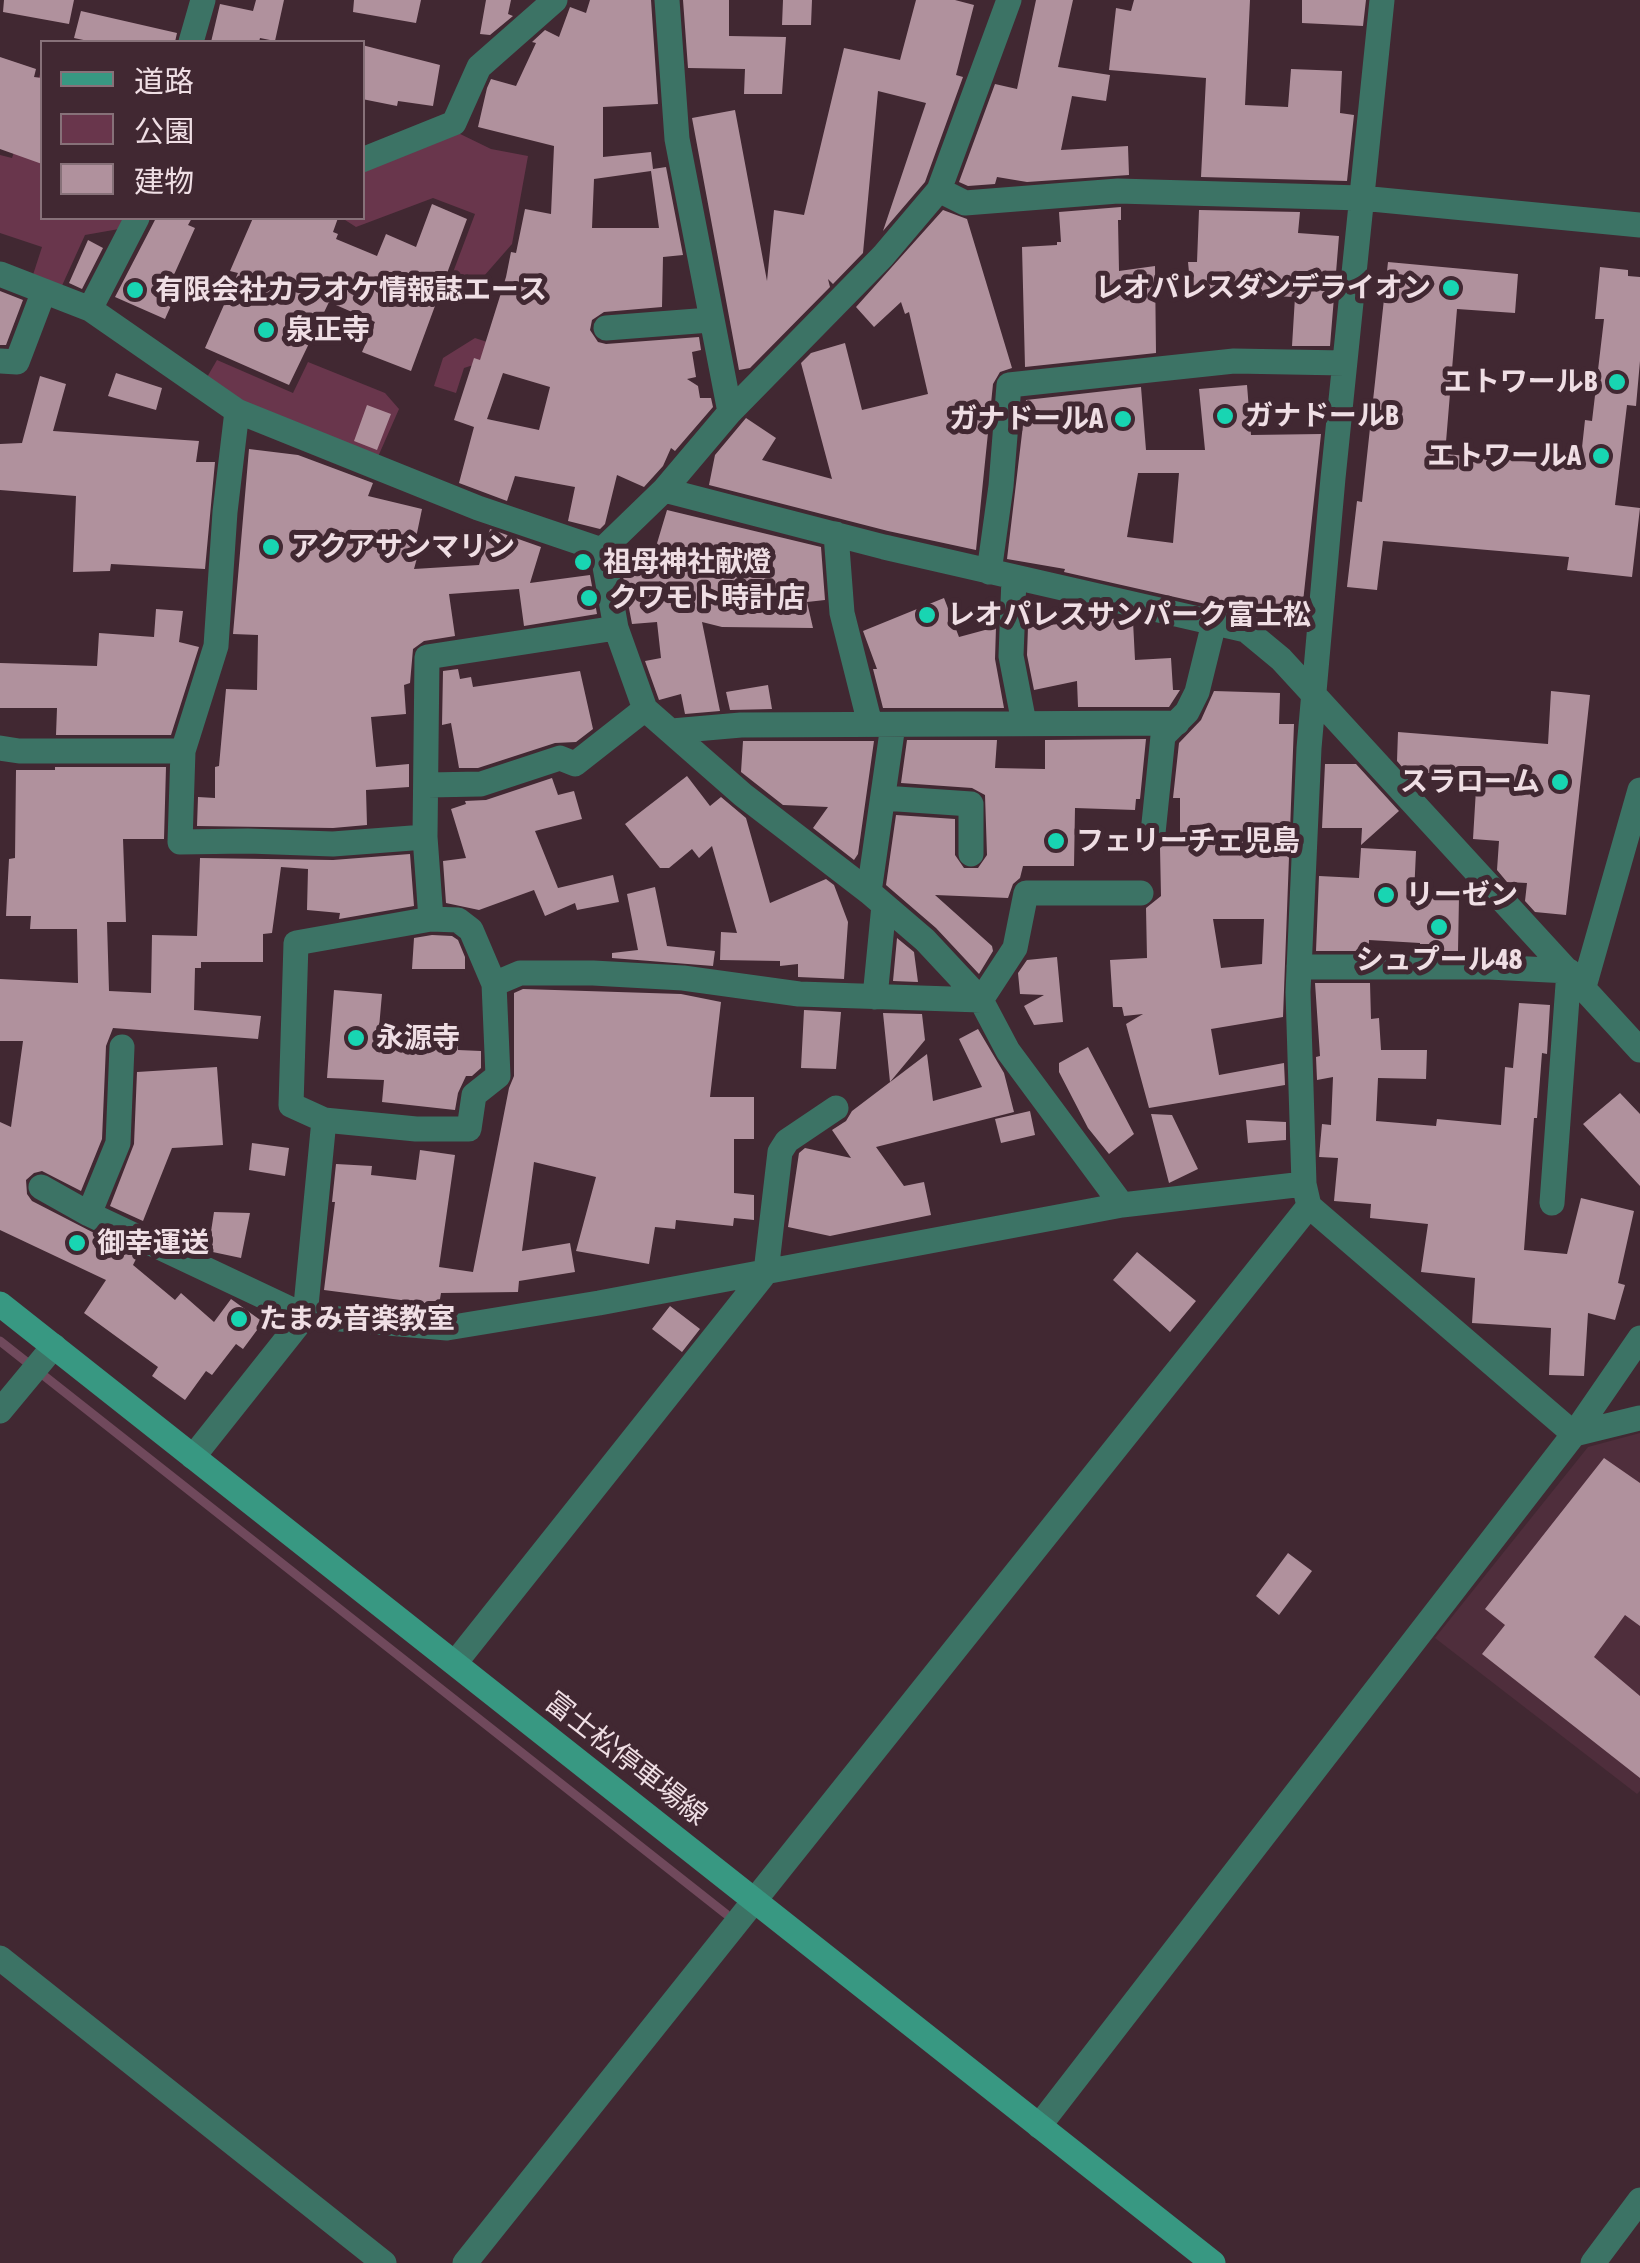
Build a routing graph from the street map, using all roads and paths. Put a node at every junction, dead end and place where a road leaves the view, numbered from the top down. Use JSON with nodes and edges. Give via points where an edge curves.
{"nodes":[{"id":1,"x":203,"y":0,"type":"edge"},
{"id":2,"x":555,"y":0,"type":"edge"},
{"id":3,"x":666,"y":0,"type":"edge"},
{"id":4,"x":1008,"y":0,"type":"edge"},
{"id":5,"x":1382,"y":0,"type":"edge"},
{"id":6,"x":191,"y":40,"type":"edge"},
{"id":7,"x":365,"y":159,"type":"edge"},
{"id":8,"x":939,"y":190,"type":"junction"},
{"id":9,"x":1361,"y":198,"type":"junction"},
{"id":10,"x":135,"y":220,"type":"edge"},
{"id":11,"x":1640,"y":225,"type":"edge"},
{"id":12,"x":0,"y":274,"type":"edge"},
{"id":13,"x":44,"y":291,"type":"junction"},
{"id":14,"x":90,"y":309,"type":"junction"},
{"id":15,"x":710,"y":320,"type":"junction"},
{"id":16,"x":606,"y":328,"type":"dead end"},
{"id":17,"x":0,"y":361,"type":"edge"},
{"id":18,"x":1344,"y":363,"type":"junction"},
{"id":19,"x":237,"y":411,"type":"junction"},
{"id":20,"x":730,"y":412,"type":"junction"},
{"id":21,"x":664,"y":490,"type":"junction"},
{"id":22,"x":836,"y":534,"type":"junction"},
{"id":23,"x":602,"y":550,"type":"junction"},
{"id":24,"x":1001,"y":575,"type":"junction"},
{"id":25,"x":1214,"y":623,"type":"junction"},
{"id":26,"x":616,"y":628,"type":"junction"},
{"id":27,"x":1314,"y":695,"type":"junction"},
{"id":28,"x":645,"y":709,"type":"junction"},
{"id":29,"x":1024,"y":723,"type":"junction"},
{"id":30,"x":1177,"y":723,"type":"junction"},
{"id":31,"x":881,"y":724,"type":"junction"},
{"id":32,"x":672,"y":732,"type":"junction"},
{"id":33,"x":0,"y":748,"type":"edge"},
{"id":34,"x":184,"y":750,"type":"junction"},
{"id":35,"x":428,"y":785,"type":"junction"},
{"id":36,"x":1640,"y":790,"type":"edge"},
{"id":37,"x":883,"y":798,"type":"junction"},
{"id":38,"x":1153,"y":832,"type":"dead end"},
{"id":39,"x":425,"y":837,"type":"junction"},
{"id":40,"x":971,"y":854,"type":"dead end"},
{"id":41,"x":1141,"y":893,"type":"dead end"},
{"id":42,"x":876,"y":898,"type":"junction"},
{"id":43,"x":431,"y":920,"type":"junction"},
{"id":44,"x":1299,"y":967,"type":"junction"},
{"id":45,"x":1576,"y":981,"type":"junction"},
{"id":46,"x":494,"y":984,"type":"junction"},
{"id":47,"x":875,"y":997,"type":"junction"},
{"id":48,"x":981,"y":1000,"type":"junction"},
{"id":49,"x":122,"y":1047,"type":"dead end"},
{"id":50,"x":1640,"y":1050,"type":"edge"},
{"id":51,"x":836,"y":1108,"type":"dead end"},
{"id":52,"x":324,"y":1120,"type":"junction"},
{"id":53,"x":41,"y":1187,"type":"dead end"},
{"id":54,"x":1306,"y":1195,"type":"junction"},
{"id":55,"x":1552,"y":1203,"type":"dead end"},
{"id":56,"x":1122,"y":1206,"type":"junction"},
{"id":57,"x":89,"y":1214,"type":"junction"},
{"id":58,"x":766,"y":1272,"type":"junction"},
{"id":59,"x":0,"y":1304,"type":"edge"},
{"id":60,"x":305,"y":1316,"type":"junction"},
{"id":61,"x":1640,"y":1338,"type":"edge"},
{"id":62,"x":51,"y":1351,"type":"junction"},
{"id":63,"x":0,"y":1411,"type":"edge"},
{"id":64,"x":1640,"y":1418,"type":"edge"},
{"id":65,"x":1574,"y":1434,"type":"junction"},
{"id":66,"x":193,"y":1457,"type":"junction"},
{"id":67,"x":455,"y":1663,"type":"junction"},
{"id":68,"x":756,"y":1900,"type":"junction"},
{"id":69,"x":0,"y":1958,"type":"edge"},
{"id":70,"x":1039,"y":2126,"type":"junction"},
{"id":71,"x":1640,"y":2200,"type":"edge"},
{"id":72,"x":384,"y":2263,"type":"edge"},
{"id":73,"x":465,"y":2263,"type":"edge"},
{"id":74,"x":1213,"y":2263,"type":"edge"},
{"id":75,"x":1594,"y":2263,"type":"edge"}],
"edges":[{"from":1,"to":6,"type":"street"},
{"from":2,"to":7,"type":"street","via":[[479,67],[454,123]]},
{"from":3,"to":15,"type":"street","via":[[677,138]]},
{"from":4,"to":8,"type":"street"},
{"from":5,"to":9,"type":"street"},
{"from":8,"to":9,"type":"street","via":[[964,203],[1118,191]]},
{"from":8,"to":20,"type":"street"},
{"from":9,"to":11,"type":"street"},
{"from":9,"to":18,"type":"street"},
{"from":10,"to":14,"type":"street"},
{"from":12,"to":13,"type":"street"},
{"from":13,"to":14,"type":"street"},
{"from":13,"to":17,"type":"street","via":[[17,362]]},
{"from":14,"to":19,"type":"street"},
{"from":15,"to":16,"type":"street"},
{"from":15,"to":20,"type":"street"},
{"from":18,"to":24,"type":"street","via":[[1234,361],[1010,385]]},
{"from":18,"to":27,"type":"street"},
{"from":19,"to":23,"type":"street"},
{"from":19,"to":34,"type":"street","via":[[216,646]]},
{"from":20,"to":21,"type":"street"},
{"from":21,"to":22,"type":"street"},
{"from":21,"to":23,"type":"street"},
{"from":22,"to":24,"type":"street"},
{"from":22,"to":31,"type":"street","via":[[842,613]]},
{"from":23,"to":26,"type":"street"},
{"from":24,"to":25,"type":"street"},
{"from":24,"to":29,"type":"street"},
{"from":25,"to":27,"type":"street","via":[[1246,630]]},
{"from":25,"to":30,"type":"street","via":[[1197,692]]},
{"from":26,"to":28,"type":"street"},
{"from":26,"to":35,"type":"street","via":[[428,658]]},
{"from":27,"to":44,"type":"street"},
{"from":27,"to":45,"type":"street"},
{"from":28,"to":32,"type":"street"},
{"from":28,"to":35,"type":"street","via":[[575,764],[560,758],[482,784]]},
{"from":29,"to":30,"type":"street"},
{"from":29,"to":31,"type":"street"},
{"from":30,"to":38,"type":"street","via":[[1163,736]]},
{"from":31,"to":32,"type":"street"},
{"from":31,"to":37,"type":"street"},
{"from":32,"to":42,"type":"street"},
{"from":33,"to":34,"type":"street"},
{"from":34,"to":39,"type":"street","via":[[180,842],[333,844]]},
{"from":35,"to":39,"type":"street"},
{"from":36,"to":45,"type":"street"},
{"from":37,"to":40,"type":"street","via":[[971,804]]},
{"from":37,"to":42,"type":"street"},
{"from":39,"to":43,"type":"street"},
{"from":41,"to":48,"type":"street","via":[[1026,893],[1015,948]]},
{"from":42,"to":47,"type":"street"},
{"from":42,"to":48,"type":"street"},
{"from":43,"to":46,"type":"street","via":[[458,920],[471,930]]},
{"from":43,"to":52,"type":"street","via":[[296,943],[290,1104]]},
{"from":44,"to":45,"type":"street","via":[[1489,967]]},
{"from":44,"to":54,"type":"street"},
{"from":45,"to":50,"type":"street"},
{"from":45,"to":55,"type":"street"},
{"from":46,"to":47,"type":"street","via":[[520,973],[592,973]]},
{"from":46,"to":52,"type":"street","via":[[498,1076],[474,1095],[469,1129]]},
{"from":47,"to":48,"type":"street"},
{"from":48,"to":56,"type":"street","via":[[1008,1051]]},
{"from":49,"to":57,"type":"street","via":[[118,1143]]},
{"from":51,"to":58,"type":"street","via":[[780,1152]]},
{"from":52,"to":60,"type":"street"},
{"from":53,"to":57,"type":"street"},
{"from":54,"to":56,"type":"street"},
{"from":54,"to":65,"type":"street"},
{"from":54,"to":68,"type":"street"},
{"from":56,"to":58,"type":"street"},
{"from":57,"to":60,"type":"street"},
{"from":58,"to":60,"type":"street","via":[[447,1328]]},
{"from":58,"to":67,"type":"street"},
{"from":59,"to":62,"type":"main road","name":"富士松停車場線"},
{"from":60,"to":66,"type":"street"},
{"from":61,"to":65,"type":"street"},
{"from":62,"to":63,"type":"street"},
{"from":62,"to":66,"type":"main road","name":"富士松停車場線"},
{"from":64,"to":65,"type":"street"},
{"from":65,"to":70,"type":"street"},
{"from":66,"to":67,"type":"main road","name":"富士松停車場線"},
{"from":67,"to":68,"type":"main road","name":"富士松停車場線"},
{"from":68,"to":70,"type":"main road","name":"富士松停車場線"},
{"from":68,"to":73,"type":"street"},
{"from":69,"to":72,"type":"street"},
{"from":70,"to":74,"type":"main road","name":"富士松停車場線"},
{"from":71,"to":75,"type":"street"}]}
